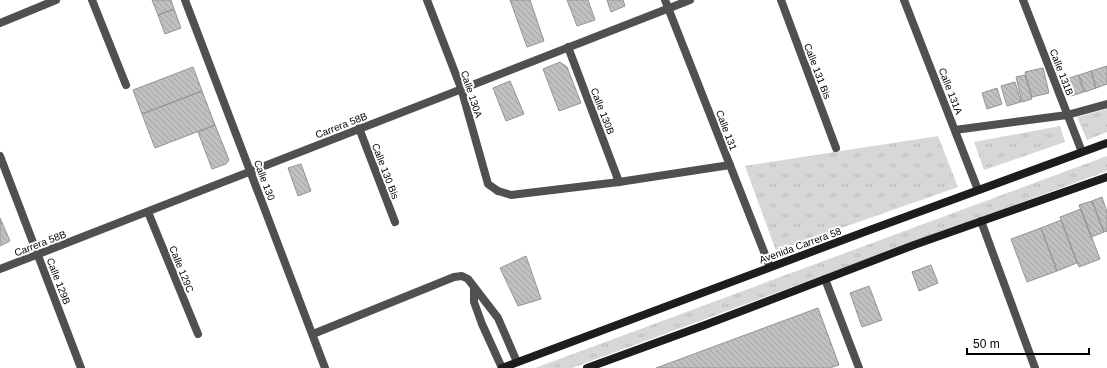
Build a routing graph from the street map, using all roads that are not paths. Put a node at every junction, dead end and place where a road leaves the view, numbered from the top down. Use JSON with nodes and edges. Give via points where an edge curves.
{"nodes":[{"id":1,"x":56,"y":0,"type":"edge"},
{"id":2,"x":92,"y":0,"type":"edge"},
{"id":3,"x":185,"y":0,"type":"edge"},
{"id":4,"x":427,"y":0,"type":"edge"},
{"id":5,"x":690,"y":0,"type":"edge"},
{"id":6,"x":781,"y":0,"type":"edge"},
{"id":7,"x":904,"y":0,"type":"edge"},
{"id":8,"x":1023,"y":0,"type":"edge"},
{"id":9,"x":667,"y":4,"type":"edge"},
{"id":10,"x":0,"y":23,"type":"edge"},
{"id":11,"x":568,"y":47,"type":"junction"},
{"id":12,"x":126,"y":85,"type":"dead end"},
{"id":13,"x":461,"y":88,"type":"junction"},
{"id":14,"x":1107,"y":104,"type":"edge"},
{"id":15,"x":1067,"y":115,"type":"junction"},
{"id":16,"x":359,"y":128,"type":"junction"},
{"id":17,"x":955,"y":130,"type":"junction"},
{"id":18,"x":1107,"y":143,"type":"edge"},
{"id":19,"x":836,"y":148,"type":"dead end"},
{"id":20,"x":1082,"y":152,"type":"junction"},
{"id":21,"x":0,"y":156,"type":"edge"},
{"id":22,"x":730,"y":165,"type":"junction"},
{"id":23,"x":250,"y":171,"type":"junction"},
{"id":24,"x":1107,"y":177,"type":"edge"},
{"id":25,"x":619,"y":182,"type":"junction"},
{"id":26,"x":978,"y":190,"type":"junction"},
{"id":27,"x":148,"y":212,"type":"junction"},
{"id":28,"x":981,"y":221,"type":"junction"},
{"id":29,"x":395,"y":222,"type":"dead end"},
{"id":30,"x":38,"y":255,"type":"junction"},
{"id":31,"x":770,"y":267,"type":"junction"},
{"id":32,"x":0,"y":269,"type":"edge"},
{"id":33,"x":825,"y":279,"type":"junction"},
{"id":34,"x":474,"y":287,"type":"junction"},
{"id":35,"x":198,"y":334,"type":"dead end"},
{"id":36,"x":313,"y":334,"type":"junction"},
{"id":37,"x":517,"y":362,"type":"junction"},
{"id":38,"x":80,"y":368,"type":"edge"},
{"id":39,"x":325,"y":368,"type":"edge"},
{"id":40,"x":502,"y":368,"type":"edge"},
{"id":41,"x":588,"y":368,"type":"edge"},
{"id":42,"x":859,"y":368,"type":"edge"},
{"id":43,"x":1035,"y":368,"type":"edge"}],
"edges":[{"from":1,"to":10,"type":"street"},
{"from":2,"to":12,"type":"street"},
{"from":3,"to":23,"type":"street","name":"Calle 130"},
{"from":4,"to":13,"type":"street","name":"Calle 130A"},
{"from":5,"to":9,"type":"street","name":"Carrera 58B"},
{"from":6,"to":19,"type":"street","name":"Calle 131 Bis"},
{"from":7,"to":17,"type":"street","name":"Calle 131A"},
{"from":8,"to":15,"type":"street","name":"Calle 131B"},
{"from":9,"to":11,"type":"street","name":"Carrera 58B"},
{"from":9,"to":22,"type":"street","name":"Calle 131"},
{"from":11,"to":13,"type":"street","name":"Carrera 58B"},
{"from":11,"to":25,"type":"street","name":"Calle 130B"},
{"from":13,"to":16,"type":"street","name":"Carrera 58B"},
{"from":13,"to":25,"type":"street","name":"Calle 130A","via":[[488,184],[498,191],[511,195]]},
{"from":14,"to":15,"type":"street"},
{"from":15,"to":17,"type":"street"},
{"from":15,"to":20,"type":"street","name":"Calle 131B"},
{"from":16,"to":23,"type":"street","name":"Carrera 58B"},
{"from":16,"to":29,"type":"street","name":"Calle 130 Bis"},
{"from":17,"to":26,"type":"street","name":"Calle 131A"},
{"from":18,"to":20,"type":"main road","name":"Avenida Carrera 58"},
{"from":20,"to":26,"type":"main road","name":"Avenida Carrera 58"},
{"from":21,"to":30,"type":"street","name":"Calle 129B"},
{"from":22,"to":25,"type":"street"},
{"from":22,"to":31,"type":"street","name":"Calle 131"},
{"from":23,"to":27,"type":"street","name":"Carrera 58B"},
{"from":23,"to":36,"type":"street","name":"Calle 130"},
{"from":24,"to":28,"type":"main road"},
{"from":26,"to":31,"type":"main road","name":"Avenida Carrera 58"},
{"from":27,"to":30,"type":"street","name":"Carrera 58B"},
{"from":27,"to":35,"type":"street","name":"Calle 129C"},
{"from":28,"to":33,"type":"main road"},
{"from":28,"to":43,"type":"street"},
{"from":30,"to":32,"type":"street","name":"Carrera 58B"},
{"from":30,"to":38,"type":"street","name":"Calle 129B"},
{"from":31,"to":37,"type":"main road","name":"Avenida Carrera 58"},
{"from":33,"to":41,"type":"main road"},
{"from":33,"to":42,"type":"street"},
{"from":34,"to":36,"type":"street","via":[[462,276],[454,277]]},
{"from":34,"to":37,"type":"street","via":[[498,318]]},
{"from":34,"to":40,"type":"street","via":[[474,302]]},
{"from":36,"to":39,"type":"street","name":"Calle 130"},
{"from":37,"to":40,"type":"main road","name":"Avenida Carrera 58"}]}
